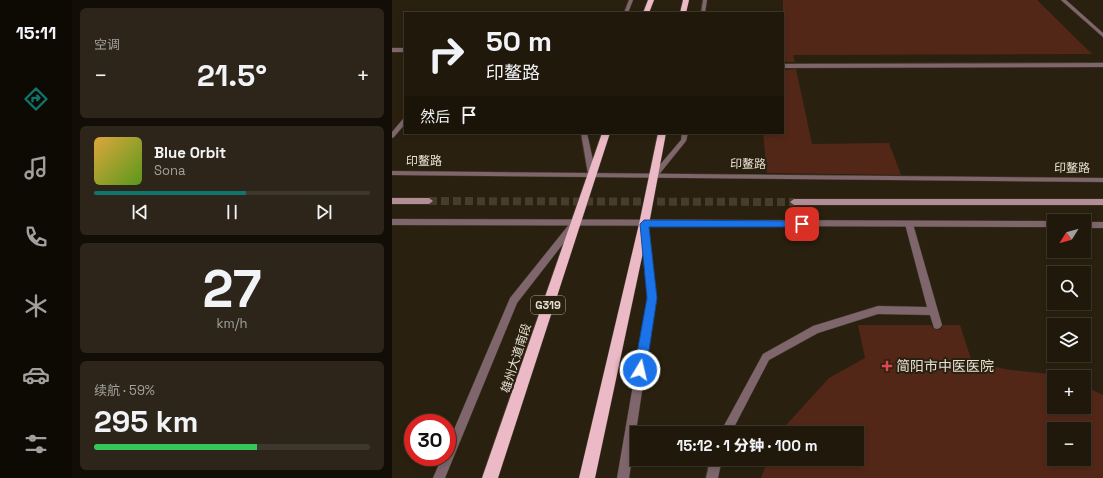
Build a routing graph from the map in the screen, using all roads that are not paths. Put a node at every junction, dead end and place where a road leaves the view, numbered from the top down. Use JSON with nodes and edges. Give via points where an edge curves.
{"nodes":[{"id":1,"x":631,"y":0,"type":"edge"},
{"id":2,"x":651,"y":0,"type":"edge"},
{"id":3,"x":686,"y":0,"type":"edge"},
{"id":4,"x":705,"y":0,"type":"edge"},
{"id":5,"x":1063,"y":0,"type":"edge"},
{"id":6,"x":626,"y":12,"type":"edge"},
{"id":7,"x":646,"y":12,"type":"edge"},
{"id":8,"x":683,"y":12,"type":"edge"},
{"id":9,"x":703,"y":12,"type":"edge"},
{"id":10,"x":1103,"y":36,"type":"edge"},
{"id":11,"x":392,"y":50,"type":"edge"},
{"id":12,"x":404,"y":50,"type":"edge"},
{"id":13,"x":1103,"y":65,"type":"edge"},
{"id":14,"x":784,"y":66,"type":"edge"},
{"id":15,"x":404,"y":121,"type":"edge"},
{"id":16,"x":584,"y":134,"type":"edge"},
{"id":17,"x":606,"y":134,"type":"edge"},
{"id":18,"x":662,"y":134,"type":"edge"},
{"id":19,"x":685,"y":134,"type":"edge"},
{"id":20,"x":392,"y":136,"type":"edge"},
{"id":21,"x":392,"y":173,"type":"edge"},
{"id":22,"x":592,"y":174,"type":"junction"},
{"id":23,"x":655,"y":175,"type":"junction"},
{"id":24,"x":1103,"y":180,"type":"edge"},
{"id":25,"x":392,"y":200,"type":"edge"},
{"id":26,"x":429,"y":201,"type":"tunnel mouth"},
{"id":27,"x":794,"y":202,"type":"tunnel mouth"},
{"id":28,"x":1103,"y":202,"type":"edge"},
{"id":29,"x":392,"y":222,"type":"edge"},
{"id":30,"x":576,"y":222,"type":"junction"},
{"id":31,"x":644,"y":224,"type":"junction"},
{"id":32,"x":909,"y":224,"type":"junction"},
{"id":33,"x":1047,"y":224,"type":"edge"},
{"id":34,"x":1091,"y":225,"type":"edge"},
{"id":35,"x":1103,"y":225,"type":"edge"},
{"id":36,"x":933,"y":311,"type":"junction"},
{"id":37,"x":937,"y":325,"type":"dead end"},
{"id":38,"x":729,"y":426,"type":"edge"},
{"id":39,"x":715,"y":466,"type":"edge"},
{"id":40,"x":439,"y":478,"type":"edge"},
{"id":41,"x":490,"y":478,"type":"edge"},
{"id":42,"x":587,"y":478,"type":"edge"},
{"id":43,"x":622,"y":478,"type":"edge"},
{"id":44,"x":712,"y":478,"type":"edge"}],
"edges":[{"from":1,"to":6,"type":"street"},
{"from":2,"to":7,"type":"highway"},
{"from":3,"to":8,"type":"highway"},
{"from":4,"to":9,"type":"street"},
{"from":5,"to":10,"type":"street"},
{"from":11,"to":12,"type":"street"},
{"from":13,"to":14,"type":"street"},
{"from":15,"to":20,"type":"street"},
{"from":16,"to":22,"type":"street"},
{"from":17,"to":22,"type":"highway","name":"雄州大道南段","number":"G319"},
{"from":18,"to":23,"type":"highway"},
{"from":19,"to":23,"type":"street","via":[[684,140]]},
{"from":21,"to":22,"type":"street","name":"印鳌路"},
{"from":22,"to":23,"type":"street","name":"印鳌路"},
{"from":22,"to":30,"type":"highway","name":"雄州大道南段","number":"G319"},
{"from":23,"to":24,"type":"street","name":"印鳌路"},
{"from":23,"to":31,"type":"highway"},
{"from":25,"to":26,"type":"main road"},
{"from":27,"to":28,"type":"main road"},
{"from":29,"to":30,"type":"street"},
{"from":30,"to":31,"type":"street"},
{"from":30,"to":40,"type":"street","via":[[513,301]]},
{"from":30,"to":41,"type":"highway","name":"雄州大道南段","number":"G319"},
{"from":31,"to":32,"type":"street"},
{"from":31,"to":42,"type":"highway"},
{"from":31,"to":43,"type":"street","via":[[652,298]]},
{"from":32,"to":33,"type":"street"},
{"from":32,"to":36,"type":"street"},
{"from":34,"to":35,"type":"street"},
{"from":36,"to":37,"type":"street"},
{"from":36,"to":38,"type":"street","via":[[878,310],[816,329],[766,357]]},
{"from":39,"to":44,"type":"street"}]}
